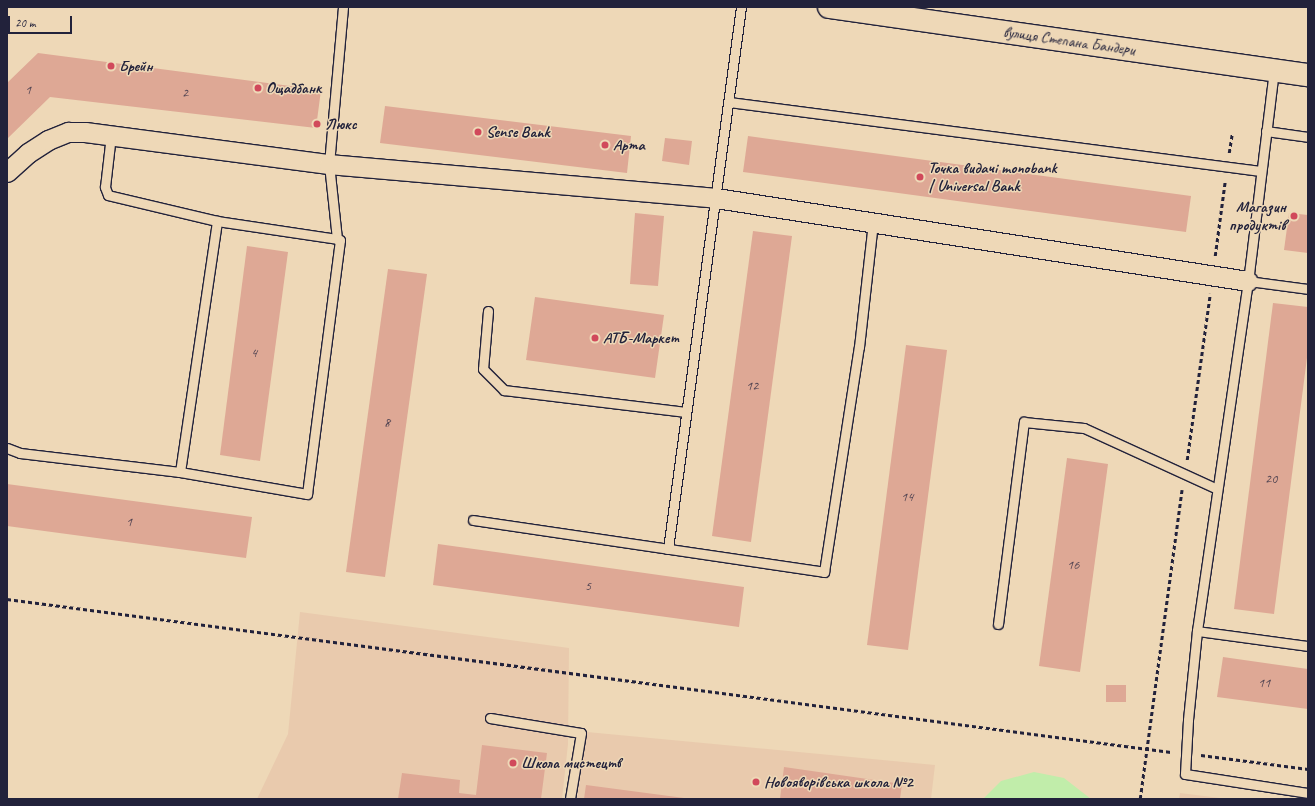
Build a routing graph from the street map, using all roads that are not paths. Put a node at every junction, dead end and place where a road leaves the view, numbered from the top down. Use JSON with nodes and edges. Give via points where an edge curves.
{"nodes":[{"id":1,"x":344,"y":7,"type":"edge"},
{"id":2,"x":741,"y":7,"type":"edge"},
{"id":3,"x":829,"y":7,"type":"edge"},
{"id":4,"x":1274,"y":70,"type":"junction"},
{"id":5,"x":1308,"y":75,"type":"edge"},
{"id":6,"x":728,"y":102,"type":"junction"},
{"id":7,"x":1266,"y":131,"type":"junction"},
{"id":8,"x":111,"y":135,"type":"junction"},
{"id":9,"x":1308,"y":137,"type":"edge"},
{"id":10,"x":329,"y":164,"type":"junction"},
{"id":11,"x":1261,"y":171,"type":"junction"},
{"id":12,"x":7,"y":172,"type":"edge"},
{"id":13,"x":716,"y":198,"type":"junction"},
{"id":14,"x":217,"y":220,"type":"junction"},
{"id":15,"x":873,"y":223,"type":"junction"},
{"id":16,"x":337,"y":239,"type":"junction"},
{"id":17,"x":1248,"y":281,"type":"junction"},
{"id":18,"x":1308,"y":289,"type":"edge"},
{"id":19,"x":488,"y":311,"type":"dead end"},
{"id":20,"x":686,"y":412,"type":"junction"},
{"id":21,"x":7,"y":448,"type":"edge"},
{"id":22,"x":180,"y":472,"type":"junction"},
{"id":23,"x":1217,"y":488,"type":"junction"},
{"id":24,"x":474,"y":520,"type":"dead end"},
{"id":25,"x":668,"y":549,"type":"junction"},
{"id":26,"x":998,"y":624,"type":"dead end"},
{"id":27,"x":1198,"y":631,"type":"junction"},
{"id":28,"x":1308,"y":646,"type":"edge"},
{"id":29,"x":490,"y":718,"type":"dead end"},
{"id":30,"x":1308,"y":793,"type":"edge"},
{"id":31,"x":570,"y":799,"type":"edge"}],
"edges":[{"from":1,"to":10,"type":"lane"},
{"from":2,"to":6,"type":"lane"},
{"from":3,"to":4,"type":"street","name":"вулиця Степана Бандери"},
{"from":4,"to":5,"type":"street","name":"вулиця Степана Бандери"},
{"from":4,"to":7,"type":"lane"},
{"from":6,"to":11,"type":"lane"},
{"from":6,"to":13,"type":"lane"},
{"from":7,"to":9,"type":"lane"},
{"from":7,"to":11,"type":"lane"},
{"from":8,"to":10,"type":"street"},
{"from":8,"to":12,"type":"street","via":[[68,132],[28,153]]},
{"from":8,"to":14,"type":"lane","via":[[105,187],[108,195]]},
{"from":10,"to":13,"type":"street"},
{"from":10,"to":16,"type":"lane"},
{"from":11,"to":17,"type":"lane"},
{"from":13,"to":15,"type":"street"},
{"from":13,"to":20,"type":"lane"},
{"from":14,"to":16,"type":"lane"},
{"from":14,"to":22,"type":"lane"},
{"from":15,"to":17,"type":"street"},
{"from":15,"to":25,"type":"lane","via":[[858,347],[824,572]]},
{"from":16,"to":22,"type":"lane","via":[[340,240],[307,494]]},
{"from":17,"to":18,"type":"lane"},
{"from":17,"to":23,"type":"lane"},
{"from":19,"to":20,"type":"lane","via":[[483,368],[504,390]]},
{"from":20,"to":25,"type":"lane"},
{"from":21,"to":22,"type":"lane","via":[[20,454]]},
{"from":23,"to":26,"type":"lane","via":[[1084,428],[1024,422]]},
{"from":23,"to":27,"type":"lane"},
{"from":24,"to":25,"type":"lane"},
{"from":27,"to":28,"type":"lane"},
{"from":27,"to":30,"type":"lane","via":[[1185,774]]},
{"from":29,"to":31,"type":"lane","via":[[581,733]]}]}
